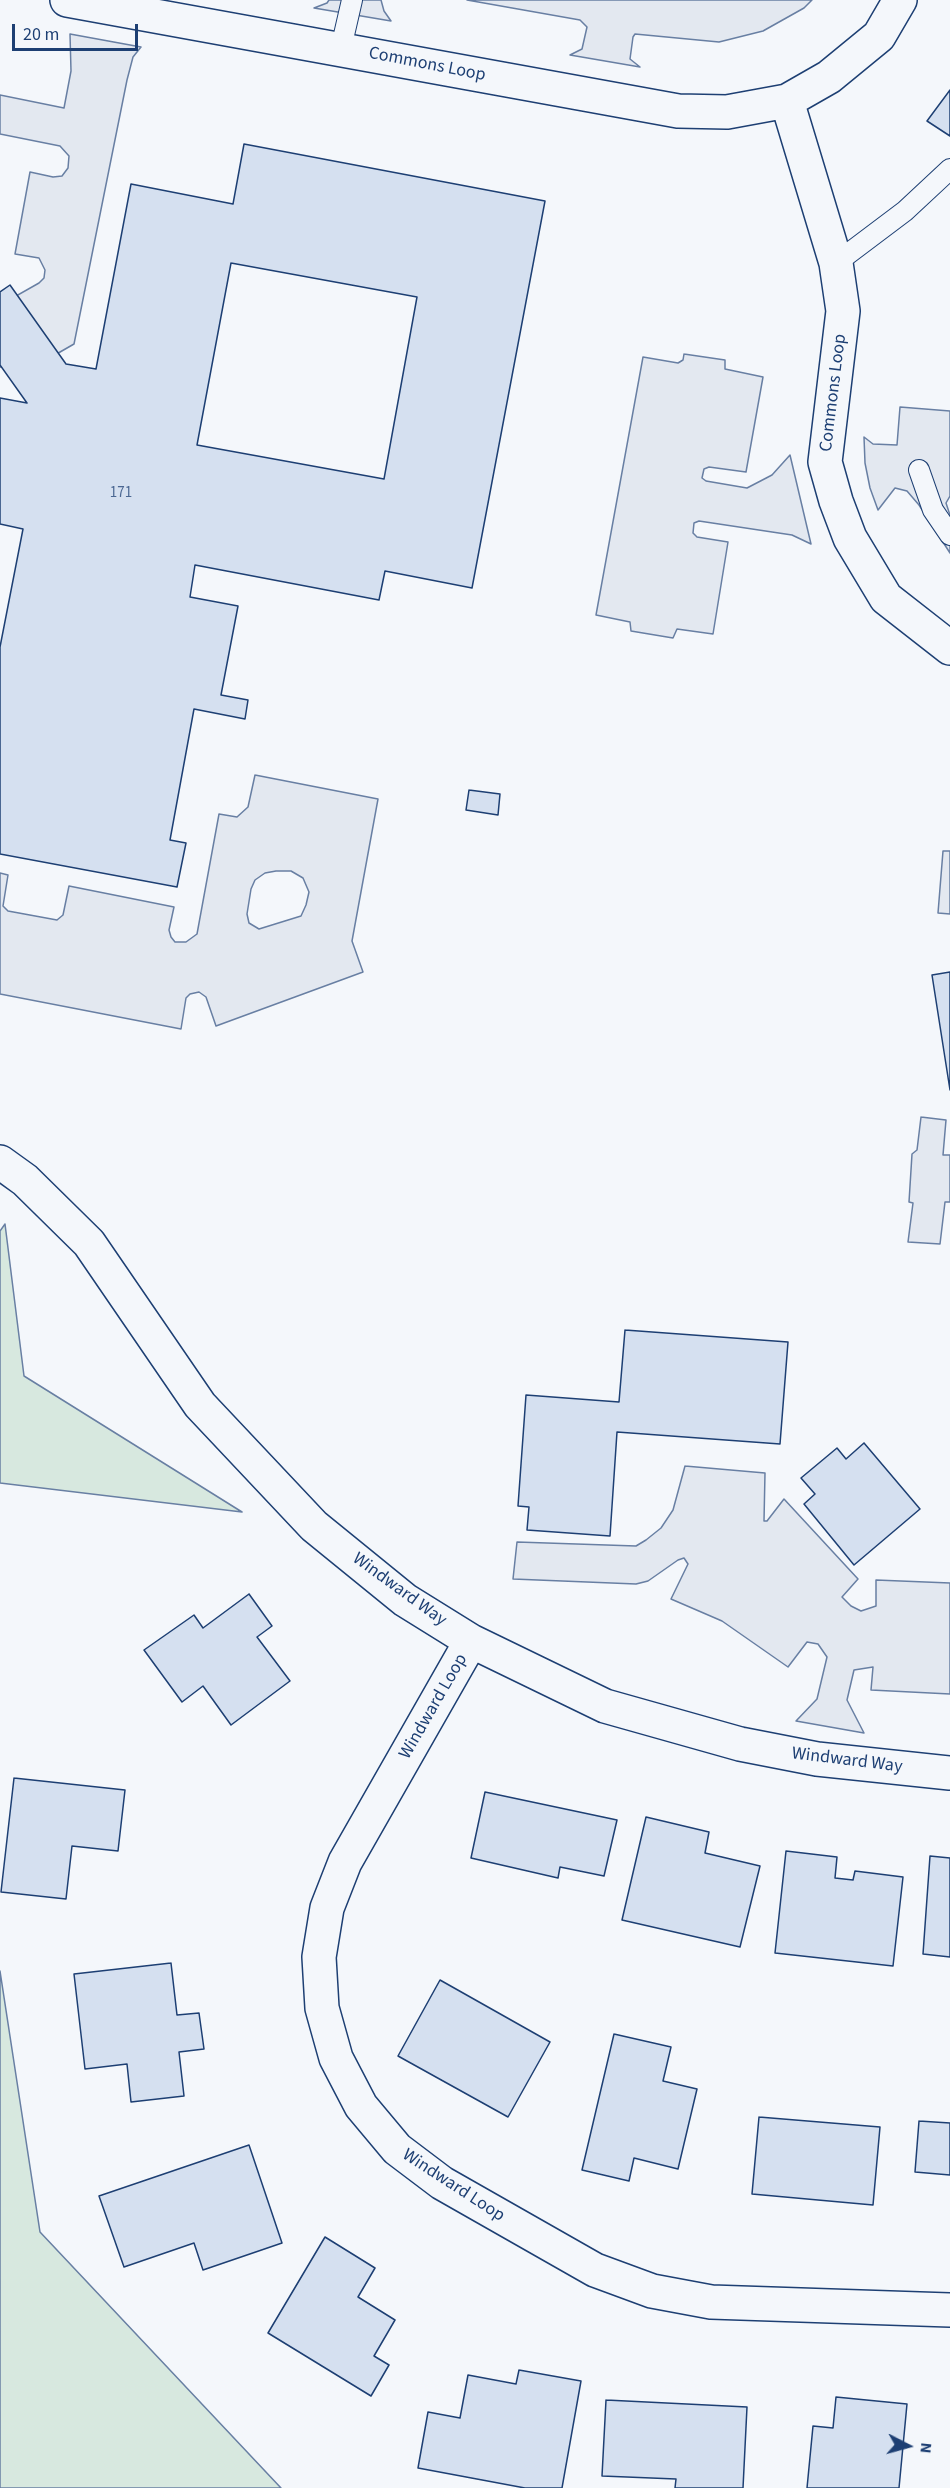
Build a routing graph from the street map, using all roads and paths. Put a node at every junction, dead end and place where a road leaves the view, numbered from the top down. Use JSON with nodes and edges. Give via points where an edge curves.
{"nodes":[{"id":1,"x":67,"y":0,"type":"edge"},
{"id":2,"x":352,"y":0,"type":"edge"},
{"id":3,"x":900,"y":0,"type":"edge"},
{"id":4,"x":341,"y":48,"type":"junction"},
{"id":5,"x":788,"y":101,"type":"junction"},
{"id":6,"x":950,"y":169,"type":"edge"},
{"id":7,"x":836,"y":263,"type":"junction"},
{"id":8,"x":919,"y":470,"type":"dead end"},
{"id":9,"x":950,"y":535,"type":"edge"},
{"id":10,"x":950,"y":648,"type":"edge"},
{"id":11,"x":0,"y":1161,"type":"edge"},
{"id":12,"x":471,"y":1641,"type":"junction"},
{"id":13,"x":950,"y":1773,"type":"edge"},
{"id":14,"x":950,"y":2310,"type":"edge"}],
"edges":[{"from":1,"to":4,"type":"street","name":"Commons Loop"},
{"from":2,"to":4,"type":"lane"},
{"from":3,"to":5,"type":"street","name":"Commons Loop","via":[[879,36],[829,77]]},
{"from":4,"to":5,"type":"street","name":"Commons Loop","via":[[678,111],[727,112]]},
{"from":5,"to":7,"type":"street","name":"Commons Loop"},
{"from":6,"to":7,"type":"lane","via":[[905,211]]},
{"from":7,"to":10,"type":"street","name":"Commons Loop","via":[[843,311],[825,462],[836,501],[850,538],[886,598]]},
{"from":8,"to":9,"type":"lane","via":[[933,510]]},
{"from":11,"to":12,"type":"street","name":"Windward Way","via":[[25,1180],[89,1244],[200,1405],[314,1526],[405,1600]]},
{"from":12,"to":13,"type":"street","name":"Windward Way","via":[[605,1706],[740,1744],[817,1759]]},
{"from":12,"to":14,"type":"street","name":"Windward Loop","via":[[345,1862],[327,1908],[319,1957],[322,2008],[336,2058],[361,2106],[397,2149],[442,2183],[595,2270],[652,2291],[711,2302]]}]}
